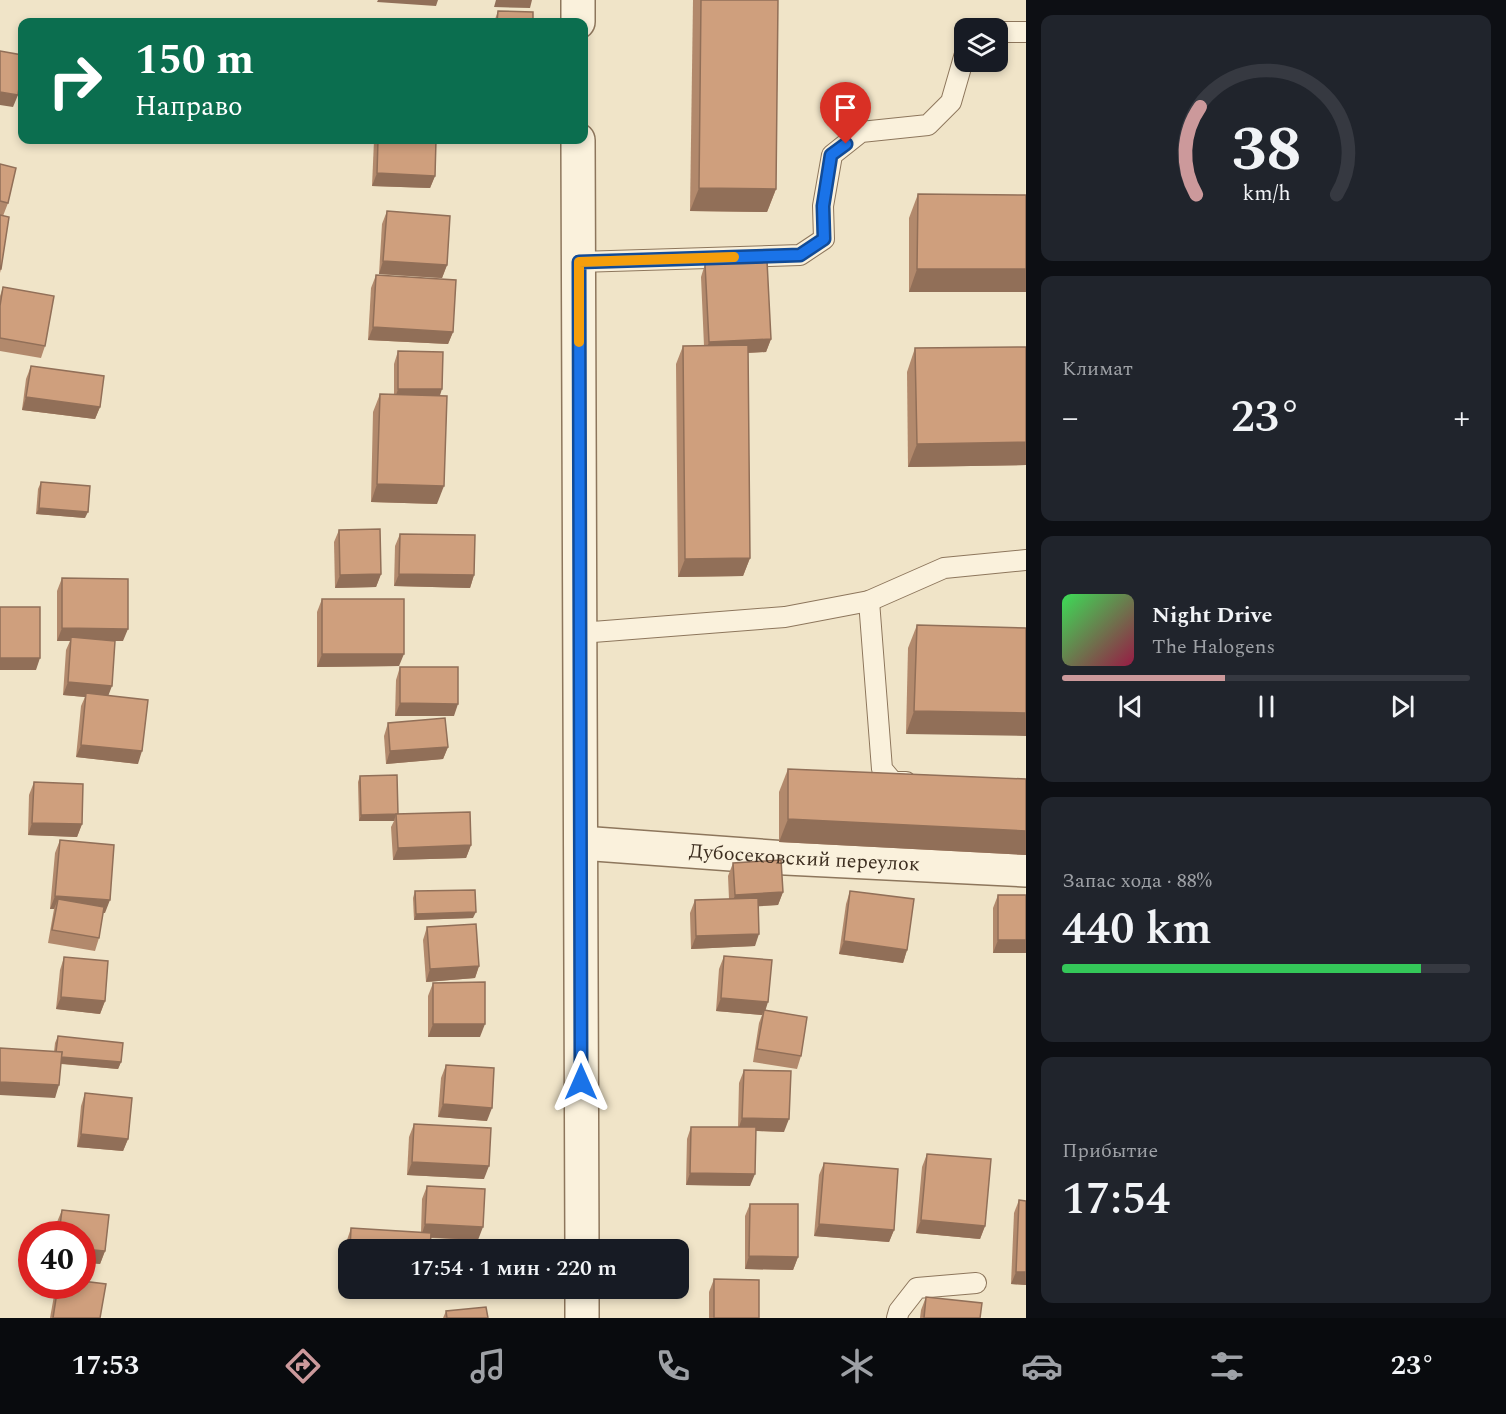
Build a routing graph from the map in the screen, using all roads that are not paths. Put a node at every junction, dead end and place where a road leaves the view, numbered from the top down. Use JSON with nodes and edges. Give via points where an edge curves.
{"nodes":[{"id":1,"x":578,"y":0,"type":"edge"},
{"id":2,"x":578,"y":18,"type":"edge"},
{"id":3,"x":1008,"y":32,"type":"edge"},
{"id":4,"x":1026,"y":32,"type":"edge"},
{"id":5,"x":960,"y":72,"type":"edge"},
{"id":6,"x":578,"y":144,"type":"edge"},
{"id":7,"x":579,"y":262,"type":"junction"},
{"id":8,"x":1026,"y":560,"type":"edge"},
{"id":9,"x":869,"y":601,"type":"junction"},
{"id":10,"x":580,"y":633,"type":"junction"},
{"id":11,"x":927,"y":783,"type":"edge"},
{"id":12,"x":581,"y":843,"type":"junction"},
{"id":13,"x":1026,"y":870,"type":"edge"},
{"id":14,"x":582,"y":1239,"type":"edge"},
{"id":15,"x":976,"y":1282,"type":"dead end"},
{"id":16,"x":582,"y":1299,"type":"edge"},
{"id":17,"x":582,"y":1318,"type":"edge"},
{"id":18,"x":897,"y":1318,"type":"edge"}],
"edges":[{"from":1,"to":2,"type":"street"},
{"from":3,"to":4,"type":"lane"},
{"from":5,"to":7,"type":"lane","via":[[951,102],[928,125],[861,132],[831,155],[823,206],[824,239],[800,255]]},
{"from":6,"to":7,"type":"street"},
{"from":7,"to":10,"type":"street"},
{"from":8,"to":9,"type":"lane","via":[[944,568]]},
{"from":9,"to":10,"type":"lane","via":[[785,617]]},
{"from":9,"to":11,"type":"lane","via":[[882,769],[893,782]]},
{"from":10,"to":12,"type":"street"},
{"from":12,"to":13,"type":"street","name":"Дубосековский переулок"},
{"from":12,"to":14,"type":"street"},
{"from":15,"to":18,"type":"lane","via":[[917,1288]]},
{"from":16,"to":17,"type":"street"}]}
